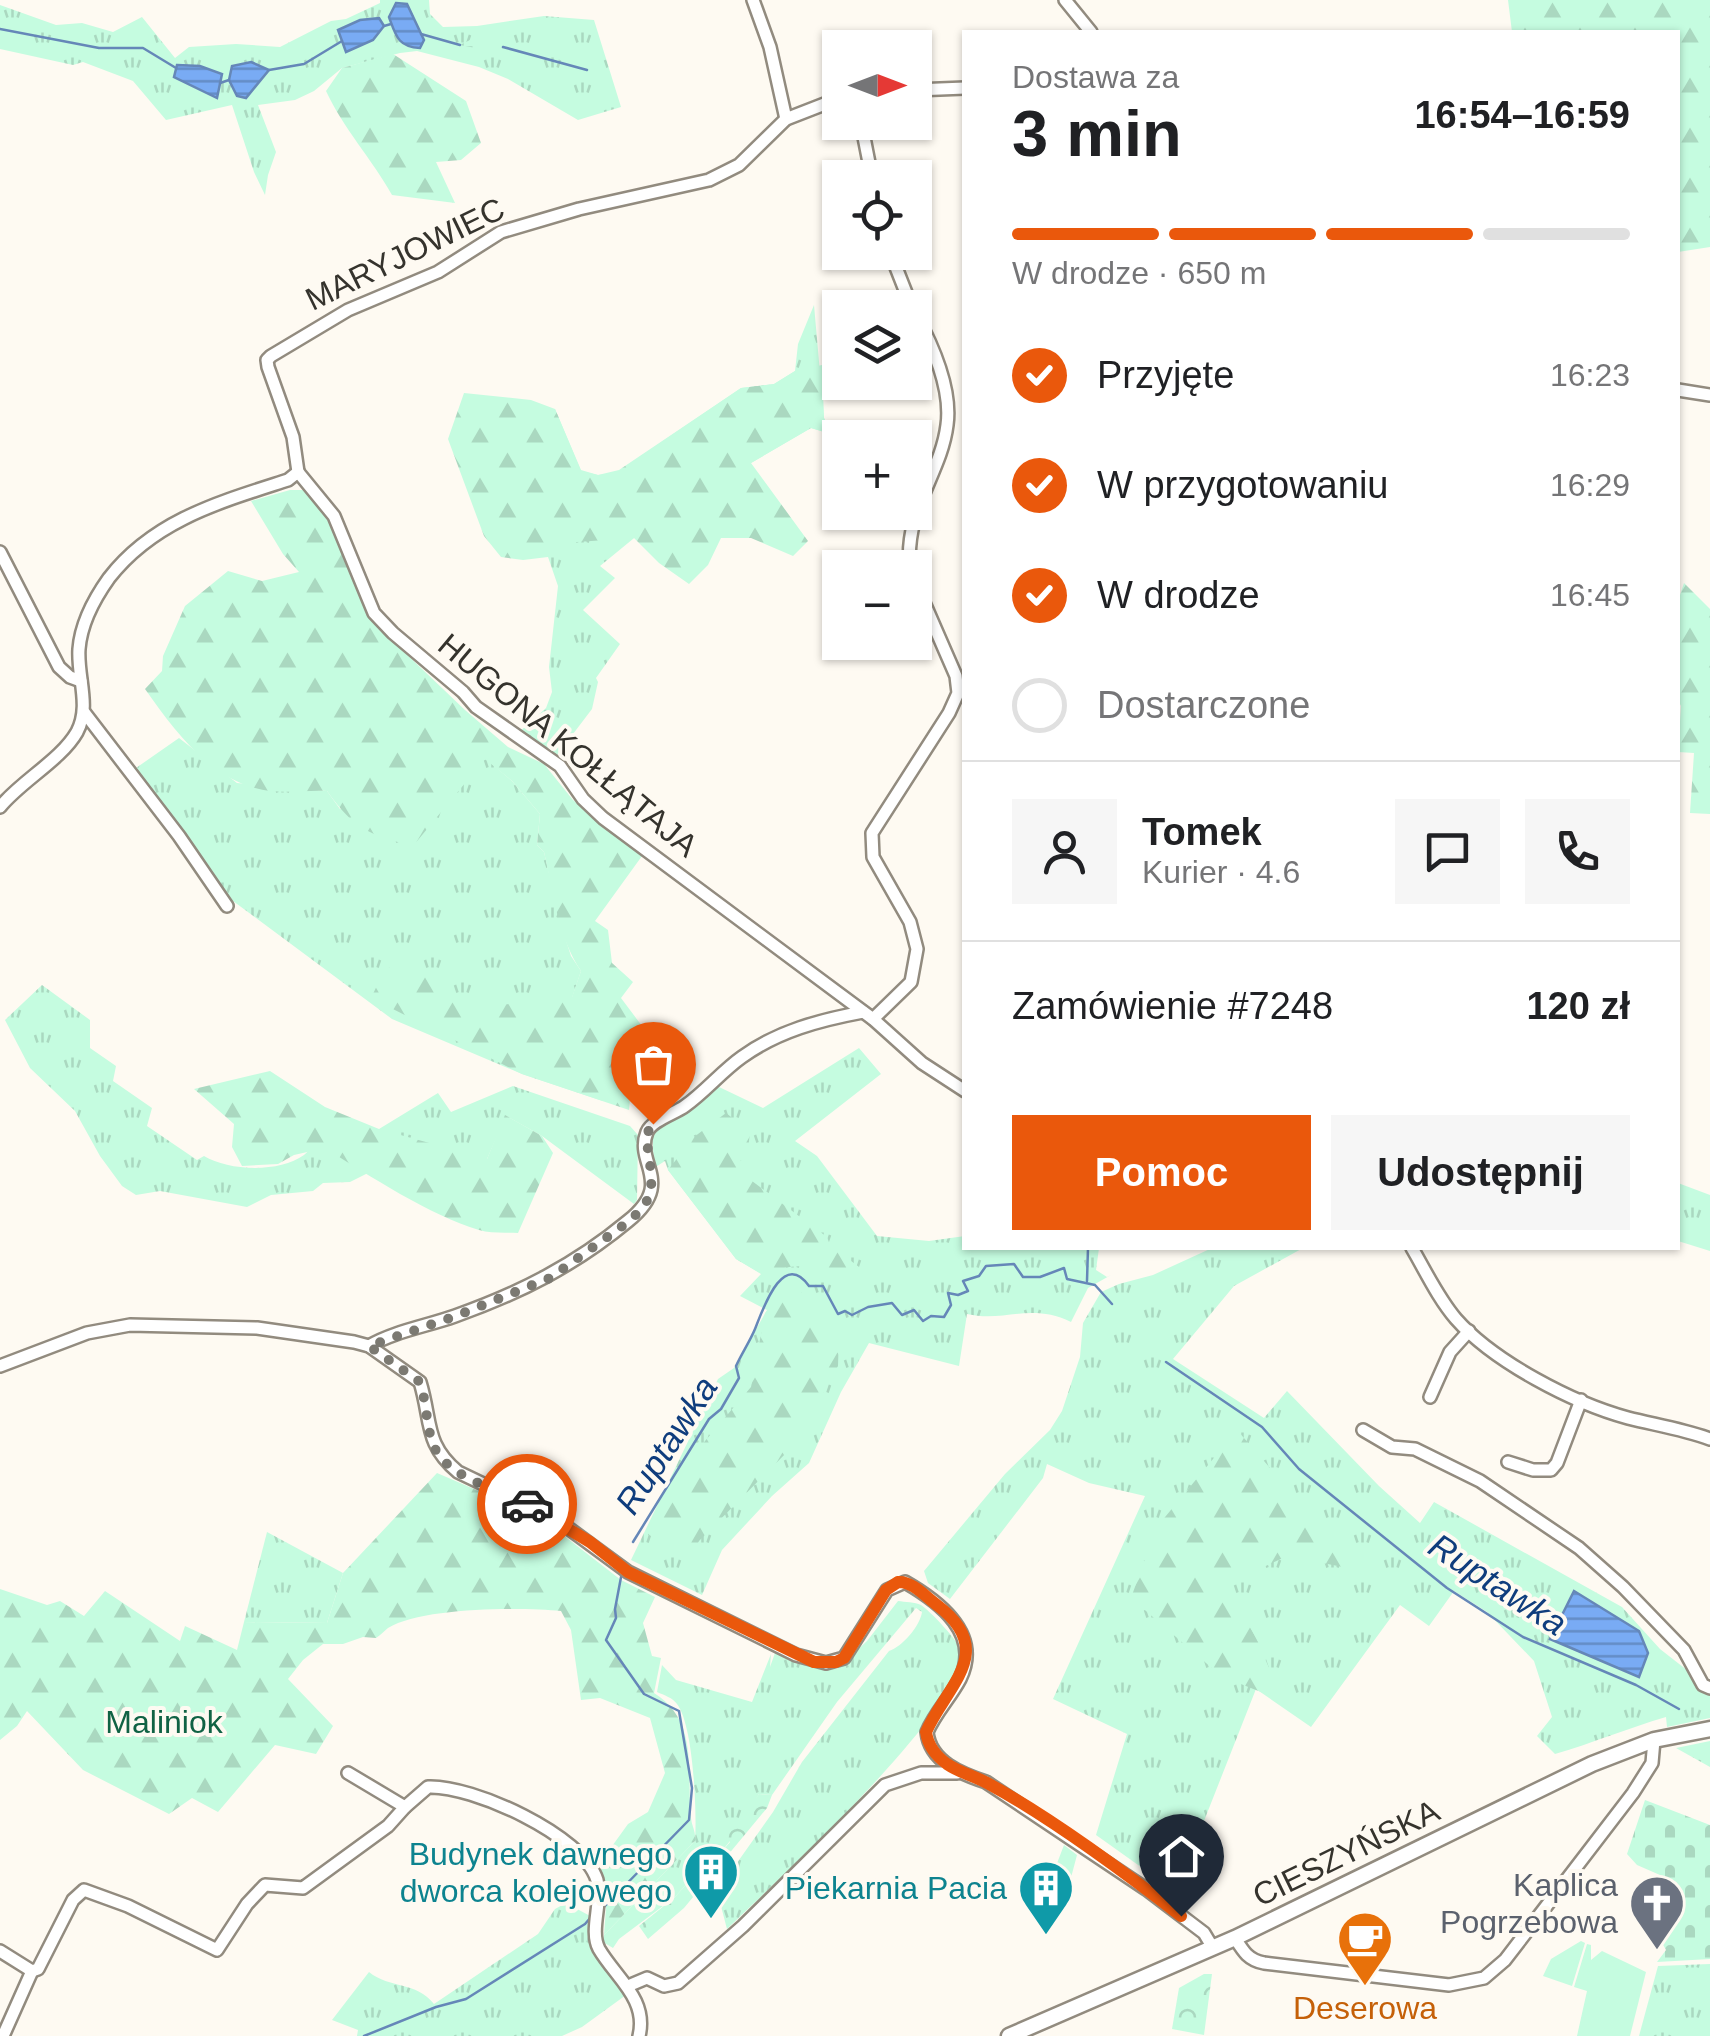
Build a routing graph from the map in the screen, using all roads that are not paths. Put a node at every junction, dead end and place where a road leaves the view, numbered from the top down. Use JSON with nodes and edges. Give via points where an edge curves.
{"nodes":[{"id":1,"x":753,"y":0,"type":"edge"},
{"id":2,"x":1065,"y":0,"type":"edge"},
{"id":3,"x":1089,"y":30,"type":"edge"},
{"id":4,"x":962,"y":88,"type":"edge"},
{"id":5,"x":932,"y":89,"type":"edge"},
{"id":6,"x":822,"y":105,"type":"edge"},
{"id":7,"x":786,"y":119,"type":"junction"},
{"id":8,"x":932,"y":358,"type":"edge"},
{"id":9,"x":1680,"y":390,"type":"edge"},
{"id":10,"x":1710,"y":396,"type":"edge"},
{"id":11,"x":298,"y":472,"type":"junction"},
{"id":12,"x":911,"y":550,"type":"edge"},
{"id":13,"x":0,"y":552,"type":"edge"},
{"id":14,"x":932,"y":616,"type":"edge"},
{"id":15,"x":81,"y":681,"type":"junction"},
{"id":16,"x":84,"y":712,"type":"junction"},
{"id":17,"x":0,"y":807,"type":"edge"},
{"id":18,"x":227,"y":906,"type":"dead end"},
{"id":19,"x":868,"y":1015,"type":"junction"},
{"id":20,"x":962,"y":1088,"type":"edge"},
{"id":21,"x":1413,"y":1250,"type":"edge"},
{"id":22,"x":1468,"y":1331,"type":"junction"},
{"id":23,"x":369,"y":1346,"type":"junction"},
{"id":24,"x":0,"y":1366,"type":"edge"},
{"id":25,"x":1430,"y":1396,"type":"dead end"},
{"id":26,"x":1581,"y":1400,"type":"junction"},
{"id":27,"x":1363,"y":1430,"type":"dead end"},
{"id":28,"x":1710,"y":1439,"type":"edge"},
{"id":29,"x":1508,"y":1462,"type":"dead end"},
{"id":30,"x":1710,"y":1688,"type":"edge"},
{"id":31,"x":1710,"y":1729,"type":"edge"},
{"id":32,"x":1654,"y":1740,"type":"junction"},
{"id":33,"x":348,"y":1773,"type":"dead end"},
{"id":34,"x":963,"y":1774,"type":"junction"},
{"id":35,"x":405,"y":1807,"type":"junction"},
{"id":36,"x":1235,"y":1938,"type":"junction"},
{"id":37,"x":1213,"y":1948,"type":"junction"},
{"id":38,"x":0,"y":1951,"type":"edge"},
{"id":39,"x":32,"y":1970,"type":"junction"},
{"id":40,"x":628,"y":1986,"type":"junction"},
{"id":41,"x":3,"y":2036,"type":"edge"},
{"id":42,"x":639,"y":2036,"type":"edge"},
{"id":43,"x":1009,"y":2036,"type":"edge"}],
"edges":[{"from":1,"to":7,"type":"street"},
{"from":2,"to":3,"type":"street"},
{"from":4,"to":5,"type":"street"},
{"from":6,"to":7,"type":"street","name":"MARYJOWIEC"},
{"from":7,"to":11,"type":"street","name":"MARYJOWIEC","via":[[752,154],[709,180],[501,232],[438,272],[348,310],[271,356],[268,367]]},
{"from":8,"to":12,"type":"street","via":[[948,422],[920,496]]},
{"from":9,"to":10,"type":"street"},
{"from":11,"to":15,"type":"street","via":[[178,519],[130,552],[91,608],[79,650]]},
{"from":11,"to":19,"type":"street","name":"HUGONA KOŁŁĄTAJA","via":[[334,516],[374,613],[393,634],[476,708],[560,766],[602,818]]},
{"from":13,"to":15,"type":"street","via":[[59,666]]},
{"from":14,"to":19,"type":"street","via":[[958,693],[872,832],[874,857],[910,922],[917,949],[911,982]]},
{"from":15,"to":16,"type":"street"},
{"from":16,"to":17,"type":"street","via":[[69,744]]},
{"from":16,"to":18,"type":"street"},
{"from":19,"to":20,"type":"street","name":"HUGONA KOŁŁĄTAJA"},
{"from":19,"to":23,"type":"street","via":[[802,1026],[769,1041],[653,1124],[646,1135],[652,1179],[645,1205],[562,1270]]},
{"from":21,"to":22,"type":"street","via":[[1438,1296]]},
{"from":22,"to":25,"type":"street"},
{"from":22,"to":26,"type":"street"},
{"from":23,"to":24,"type":"street","via":[[257,1328],[130,1326],[87,1333]]},
{"from":23,"to":34,"type":"street","via":[[420,1382],[431,1442],[458,1472],[556,1519],[628,1572],[796,1654],[826,1663],[844,1658],[886,1590],[910,1584],[946,1612],[967,1648],[960,1678],[926,1732],[945,1763]]},
{"from":26,"to":28,"type":"street"},
{"from":26,"to":29,"type":"street","via":[[1551,1470]]},
{"from":27,"to":30,"type":"street","via":[[1480,1481],[1578,1548],[1669,1634]]},
{"from":31,"to":32,"type":"main road","name":"CIESZYŃSKA"},
{"from":32,"to":36,"type":"main road","name":"CIESZYŃSKA"},
{"from":32,"to":36,"type":"street","via":[[1652,1762],[1633,1793],[1505,1960],[1484,1978],[1449,1984],[1264,1964]]},
{"from":33,"to":35,"type":"street"},
{"from":34,"to":37,"type":"street","via":[[986,1782],[1146,1889],[1204,1933]]},
{"from":34,"to":40,"type":"street","via":[[921,1774],[885,1785],[678,1984],[647,1978]]},
{"from":35,"to":39,"type":"street","via":[[303,1888],[264,1884],[218,1950],[84,1890]]},
{"from":35,"to":40,"type":"street","via":[[420,1792],[438,1787],[486,1800],[557,1834],[592,1869],[598,1883],[597,1944]]},
{"from":36,"to":37,"type":"main road","name":"CIESZYŃSKA"},
{"from":37,"to":43,"type":"main road","name":"CIESZYŃSKA"},
{"from":38,"to":39,"type":"street"},
{"from":39,"to":41,"type":"street"},
{"from":40,"to":42,"type":"street","via":[[642,2018]]}]}
